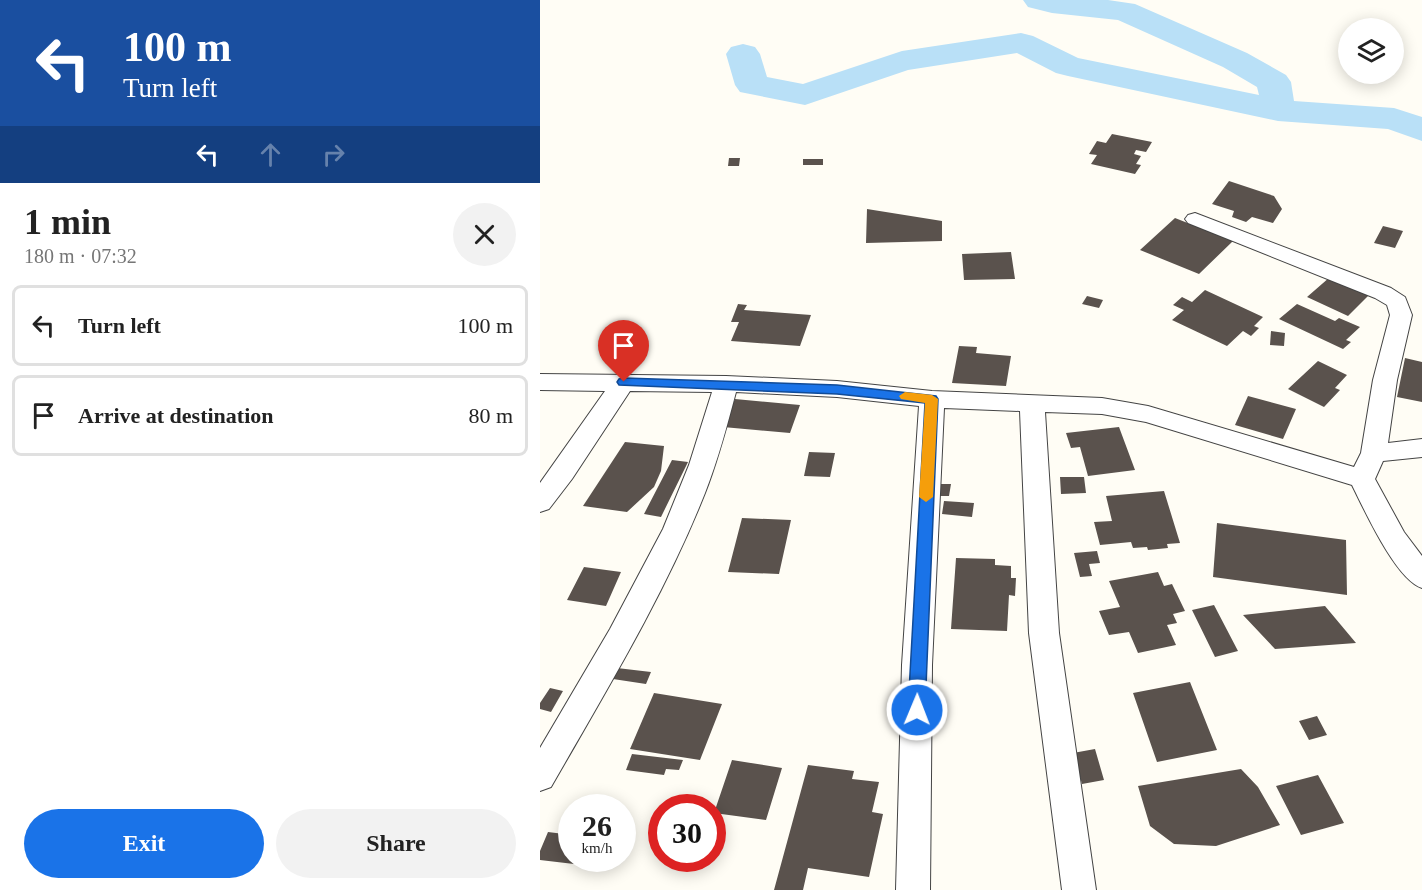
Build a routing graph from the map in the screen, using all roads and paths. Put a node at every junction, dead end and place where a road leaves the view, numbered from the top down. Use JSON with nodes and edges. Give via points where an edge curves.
{"nodes":[{"id":1,"x":1195,"y":219,"type":"dead end"},
{"id":2,"x":540,"y":382,"type":"edge"},
{"id":3,"x":624,"y":382,"type":"junction"},
{"id":4,"x":726,"y":384,"type":"junction"},
{"id":5,"x":932,"y":399,"type":"junction"},
{"id":6,"x":1032,"y":403,"type":"junction"},
{"id":7,"x":1422,"y":448,"type":"edge"},
{"id":8,"x":1374,"y":453,"type":"junction"},
{"id":9,"x":1362,"y":479,"type":"junction"},
{"id":10,"x":540,"y":502,"type":"edge"},
{"id":11,"x":1422,"y":577,"type":"edge"},
{"id":12,"x":540,"y":777,"type":"edge"},
{"id":13,"x":914,"y":890,"type":"edge"},
{"id":14,"x":1079,"y":890,"type":"edge"}],
"edges":[{"from":1,"to":8,"type":"street","via":[[1383,293],[1397,302],[1401,315],[1385,380]]},
{"from":2,"to":3,"type":"street"},
{"from":3,"to":4,"type":"street"},
{"from":3,"to":10,"type":"street"},
{"from":4,"to":5,"type":"street","via":[[837,389]]},
{"from":4,"to":12,"type":"street","via":[[692,492],[655,573]]},
{"from":5,"to":6,"type":"street"},
{"from":5,"to":13,"type":"street","via":[[917,665]]},
{"from":6,"to":9,"type":"street","via":[[1102,406],[1149,414]]},
{"from":6,"to":14,"type":"street","via":[[1044,633]]},
{"from":7,"to":8,"type":"street"},
{"from":8,"to":9,"type":"street"},
{"from":9,"to":11,"type":"street","via":[[1394,539]]}]}
